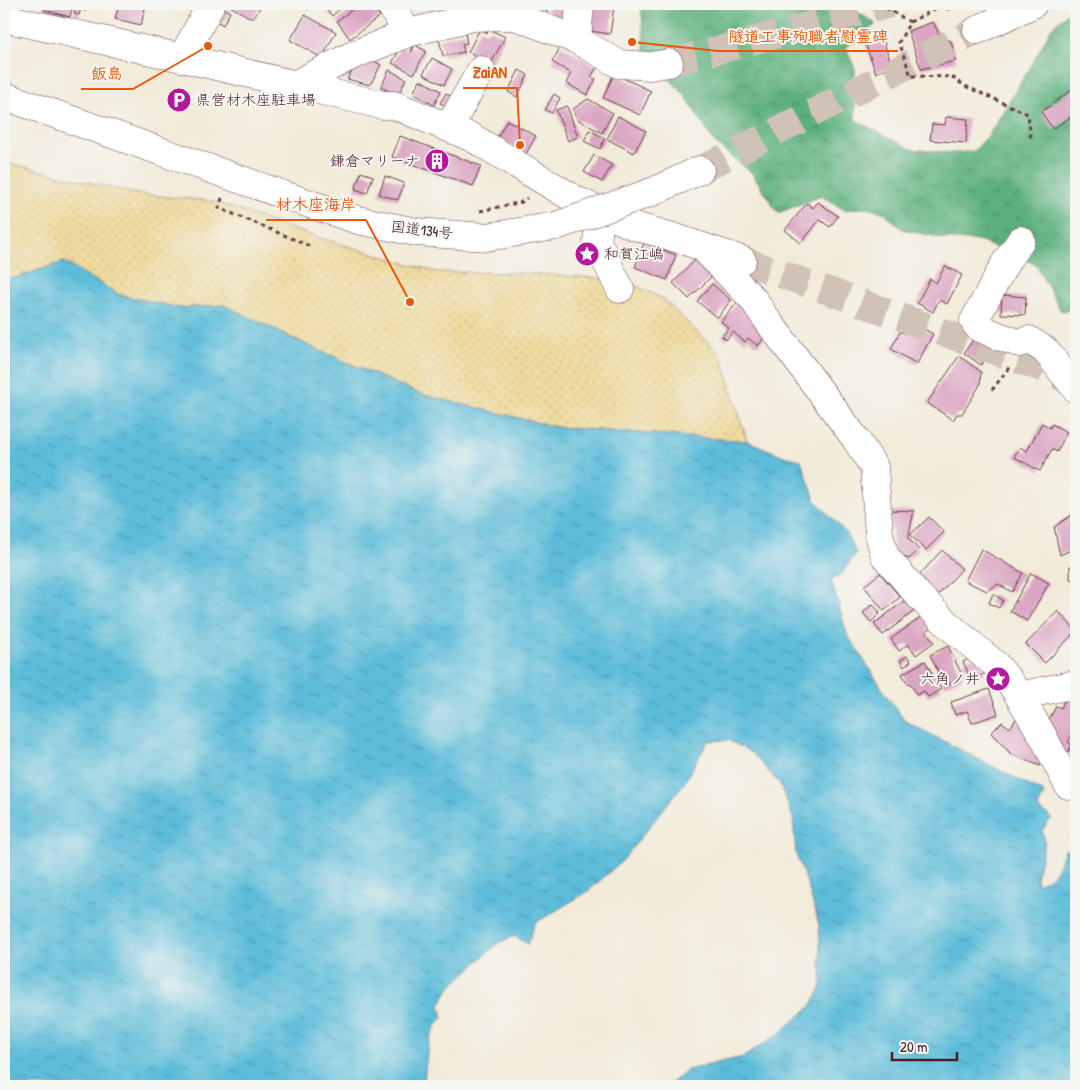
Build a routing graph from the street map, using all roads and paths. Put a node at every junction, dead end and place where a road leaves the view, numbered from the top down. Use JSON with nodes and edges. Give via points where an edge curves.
{"nodes":[{"id":1,"x":211,"y":4,"type":"edge"},
{"id":2,"x":390,"y":4,"type":"edge"},
{"id":3,"x":580,"y":4,"type":"edge"},
{"id":4,"x":879,"y":4,"type":"edge"},
{"id":5,"x":962,"y":4,"type":"edge"},
{"id":6,"x":1033,"y":4,"type":"edge"},
{"id":7,"x":4,"y":18,"type":"edge"},
{"id":8,"x":910,"y":22,"type":"junction"},
{"id":9,"x":977,"y":30,"type":"tunnel mouth"},
{"id":10,"x":408,"y":33,"type":"junction"},
{"id":11,"x":577,"y":40,"type":"junction"},
{"id":12,"x":182,"y":58,"type":"junction"},
{"id":13,"x":669,"y":63,"type":"tunnel mouth"},
{"id":14,"x":481,"y":70,"type":"dead end"},
{"id":15,"x":294,"y":85,"type":"junction"},
{"id":16,"x":4,"y":96,"type":"edge"},
{"id":17,"x":449,"y":127,"type":"junction"},
{"id":18,"x":1031,"y":140,"type":"dead end"},
{"id":19,"x":700,"y":170,"type":"tunnel mouth"},
{"id":20,"x":548,"y":182,"type":"junction"},
{"id":21,"x":219,"y":208,"type":"dead end"},
{"id":22,"x":601,"y":211,"type":"junction"},
{"id":23,"x":473,"y":212,"type":"dead end"},
{"id":24,"x":1021,"y":240,"type":"dead end"},
{"id":25,"x":310,"y":246,"type":"dead end"},
{"id":26,"x":701,"y":246,"type":"junction"},
{"id":27,"x":742,"y":260,"type":"tunnel mouth"},
{"id":28,"x":620,"y":289,"type":"dead end"},
{"id":29,"x":1076,"y":389,"type":"edge"},
{"id":30,"x":1076,"y":684,"type":"edge"},
{"id":31,"x":1019,"y":696,"type":"junction"},
{"id":32,"x":1076,"y":780,"type":"edge"}],
"edges":[{"from":1,"to":12,"type":"main road"},
{"from":2,"to":10,"type":"main road"},
{"from":3,"to":11,"type":"main road"},
{"from":4,"to":8,"type":"path"},
{"from":5,"to":8,"type":"path","via":[[950,9],[939,7]]},
{"from":6,"to":9,"type":"main road"},
{"from":7,"to":12,"type":"main road"},
{"from":8,"to":18,"type":"path","via":[[899,42],[911,76],[952,77],[1028,114]]},
{"from":10,"to":11,"type":"main road","via":[[474,17],[515,16]]},
{"from":10,"to":15,"type":"main road"},
{"from":11,"to":13,"type":"main road","via":[[619,64],[650,66]]},
{"from":12,"to":15,"type":"main road"},
{"from":14,"to":17,"type":"main road"},
{"from":15,"to":17,"type":"main road","via":[[394,105]]},
{"from":16,"to":19,"type":"main road","name":"国道134号","bridge":true,"via":[[301,202],[358,220],[416,232],[487,237],[556,226],[652,192]]},
{"from":17,"to":20,"type":"main road"},
{"from":20,"to":22,"type":"main road"},
{"from":20,"to":23,"type":"path","via":[[522,202]]},
{"from":21,"to":25,"type":"path"},
{"from":22,"to":26,"type":"main road","via":[[634,226]]},
{"from":22,"to":28,"type":"main road","via":[[597,242]]},
{"from":24,"to":29,"type":"main road","via":[[1006,260],[974,321],[978,327],[998,336],[1020,343],[1029,340],[1038,345]]},
{"from":26,"to":27,"type":"main road"},
{"from":26,"to":31,"type":"main road","via":[[753,299],[874,467],[879,534],[885,556],[947,624],[996,665]]},
{"from":30,"to":31,"type":"main road"},
{"from":31,"to":32,"type":"main road","via":[[1068,785]]}]}
